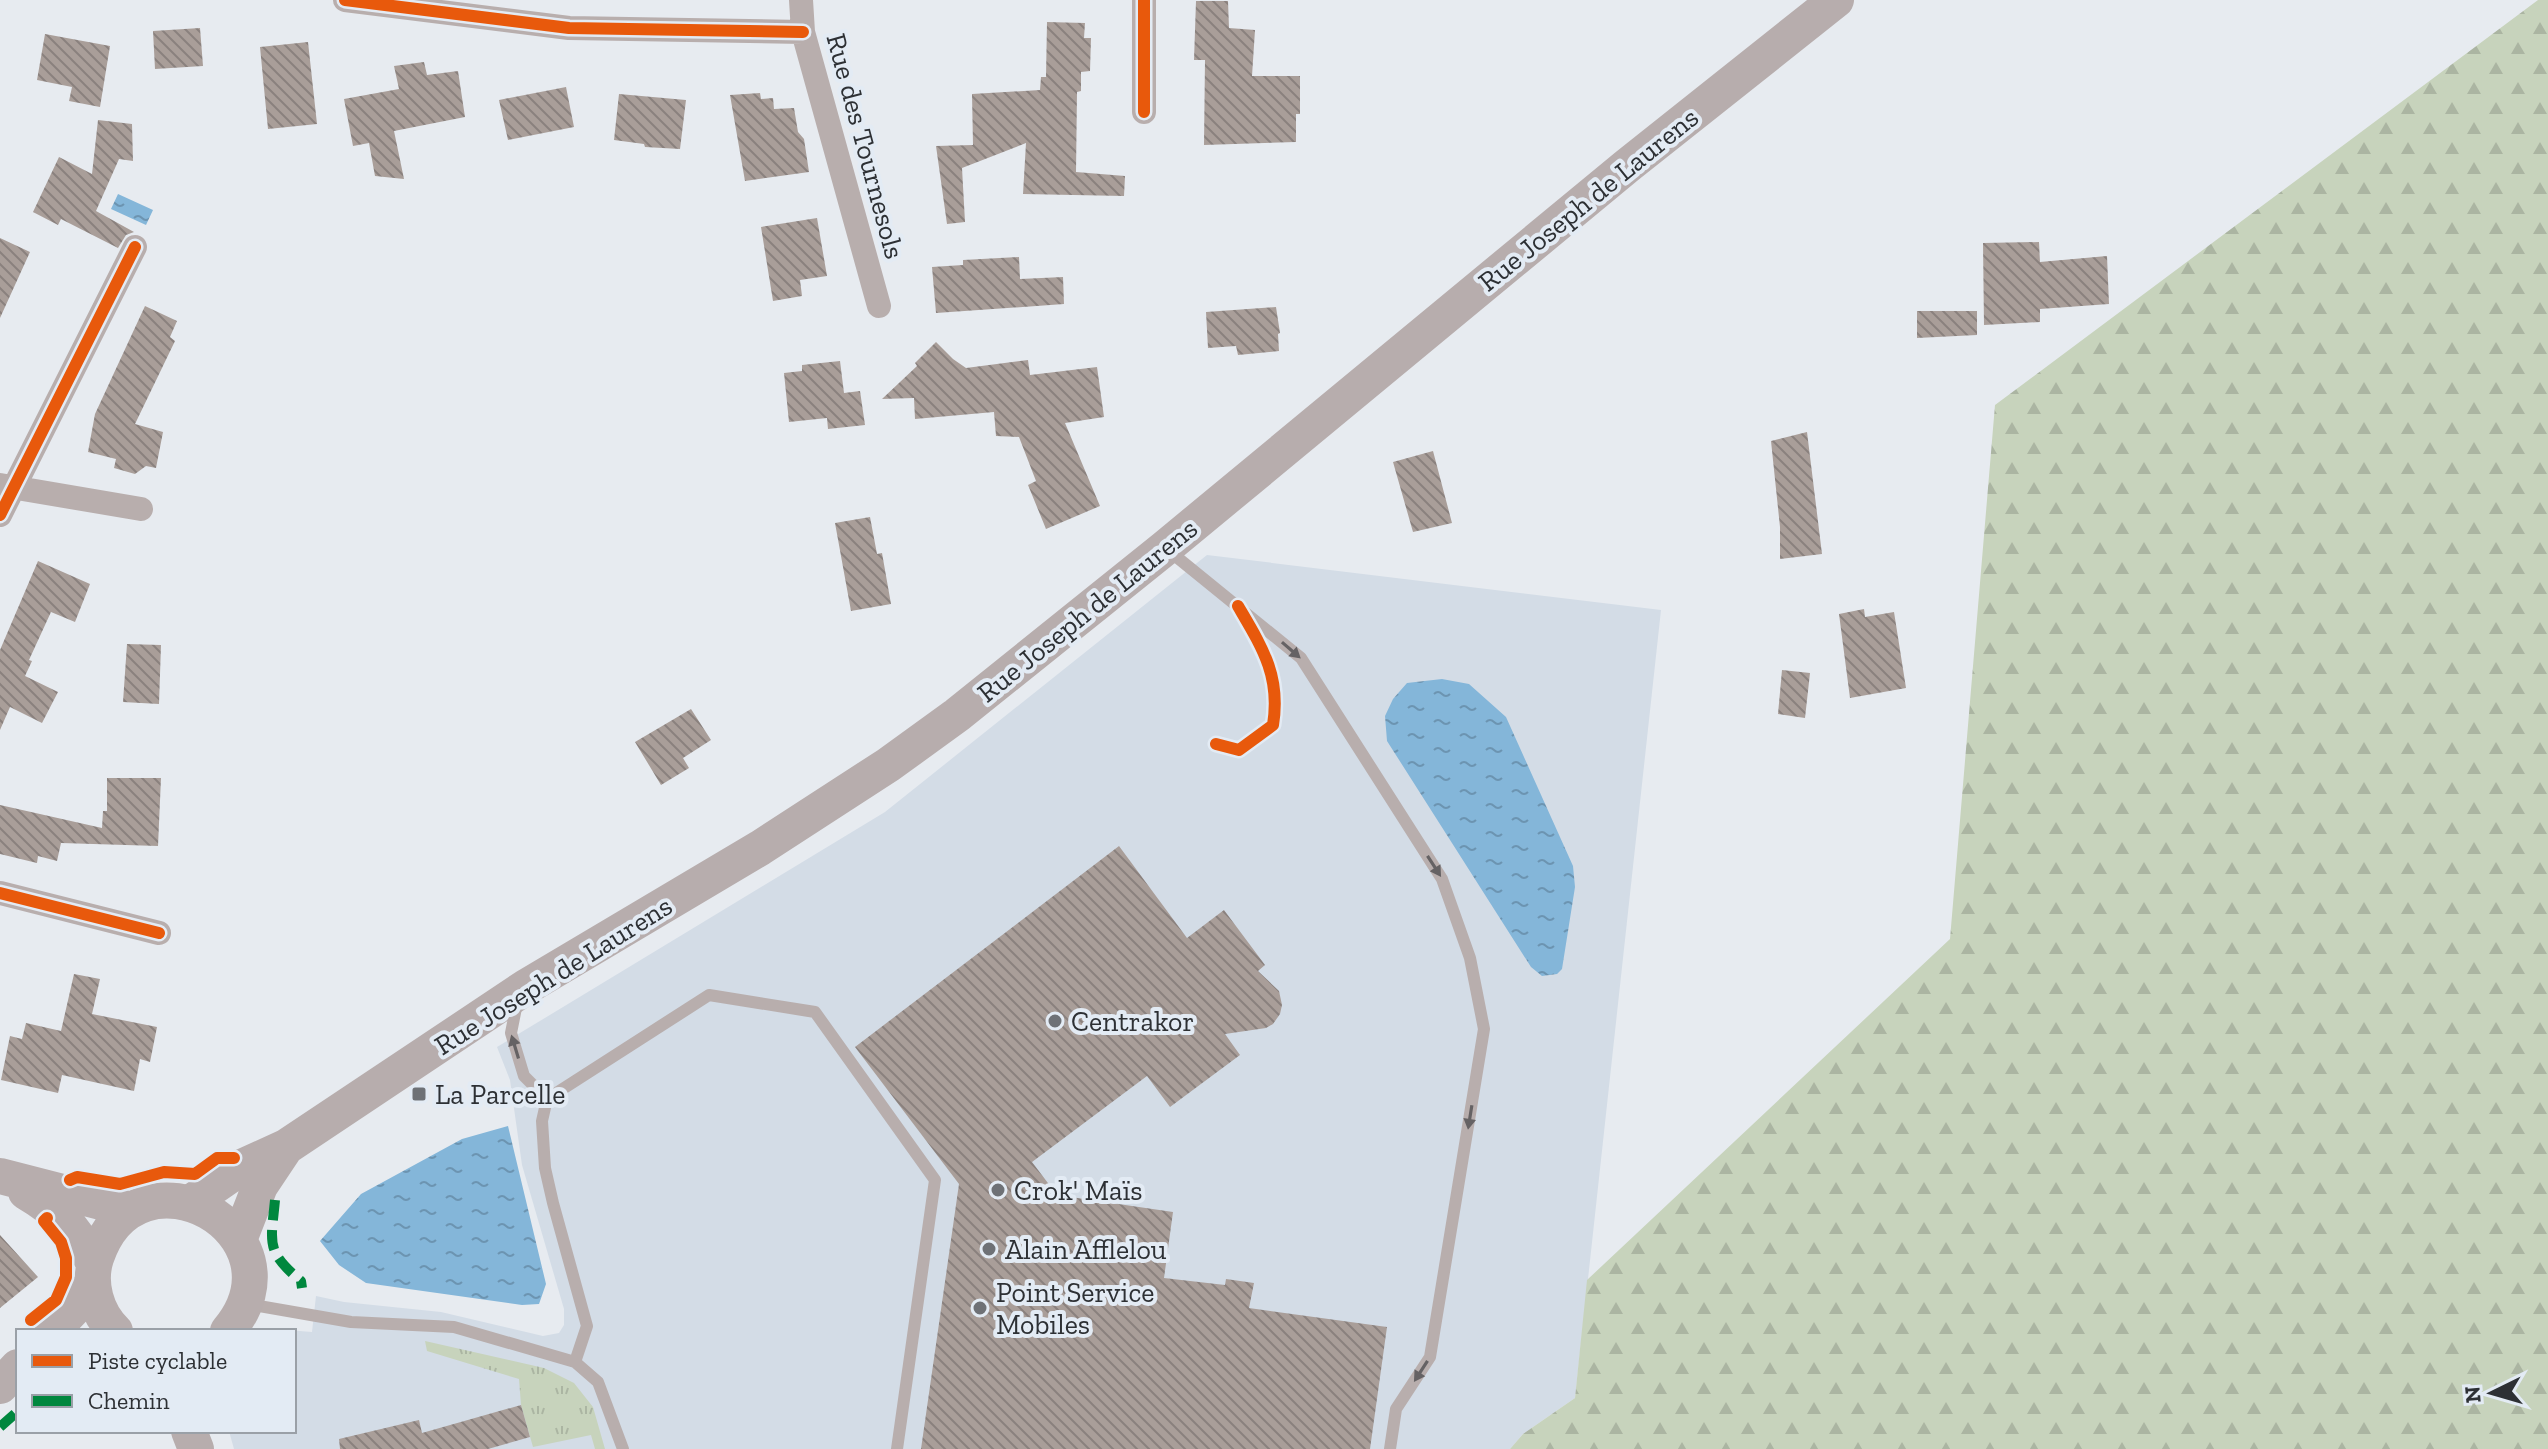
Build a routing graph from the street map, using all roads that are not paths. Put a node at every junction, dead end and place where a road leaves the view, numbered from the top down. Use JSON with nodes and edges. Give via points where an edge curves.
{"nodes":[{"id":1,"x":345,"y":0,"type":"edge"},
{"id":2,"x":801,"y":0,"type":"edge"},
{"id":3,"x":1144,"y":0,"type":"edge"},
{"id":4,"x":1836,"y":0,"type":"edge"},
{"id":5,"x":803,"y":32,"type":"junction"},
{"id":6,"x":1144,"y":112,"type":"dead end"},
{"id":7,"x":135,"y":247,"type":"dead end"},
{"id":8,"x":879,"y":306,"type":"dead end"},
{"id":9,"x":7,"y":486,"type":"edge"},
{"id":10,"x":141,"y":509,"type":"dead end"},
{"id":11,"x":0,"y":515,"type":"edge"},
{"id":12,"x":1165,"y":548,"type":"junction"},
{"id":13,"x":0,"y":893,"type":"edge"},
{"id":14,"x":159,"y":933,"type":"dead end"},
{"id":15,"x":526,"y":987,"type":"junction"},
{"id":16,"x":547,"y":1099,"type":"junction"},
{"id":17,"x":286,"y":1147,"type":"junction"},
{"id":18,"x":0,"y":1177,"type":"edge"},
{"id":19,"x":190,"y":1203,"type":"junction"},
{"id":20,"x":132,"y":1210,"type":"junction"},
{"id":21,"x":239,"y":1240,"type":"junction"},
{"id":22,"x":94,"y":1273,"type":"junction"},
{"id":23,"x":236,"y":1317,"type":"edge"},
{"id":24,"x":54,"y":1329,"type":"edge"},
{"id":25,"x":114,"y":1329,"type":"edge"},
{"id":26,"x":575,"y":1362,"type":"junction"},
{"id":27,"x":623,"y":1449,"type":"edge"},
{"id":28,"x":897,"y":1449,"type":"edge"},
{"id":29,"x":1390,"y":1449,"type":"edge"}],
"edges":[{"from":1,"to":5,"type":"street","via":[[569,28]]},
{"from":2,"to":5,"type":"street","name":"Rue des Tournesols"},
{"from":3,"to":6,"type":"street"},
{"from":4,"to":12,"type":"main road","name":"Rue Joseph de Laurens"},
{"from":5,"to":8,"type":"street","name":"Rue des Tournesols"},
{"from":7,"to":9,"type":"street"},
{"from":9,"to":10,"type":"street"},
{"from":9,"to":11,"type":"street"},
{"from":12,"to":15,"type":"main road","name":"Rue Joseph de Laurens","via":[[888,765]]},
{"from":12,"to":29,"type":"lane","one_way":true,"via":[[1301,658],[1442,879],[1470,958],[1484,1029],[1482,1044],[1430,1357],[1396,1409]]},
{"from":13,"to":14,"type":"street"},
{"from":16,"to":15,"type":"lane","one_way":true,"via":[[524,1076],[511,1033],[514,1008]]},
{"from":15,"to":17,"type":"main road","name":"Rue Joseph de Laurens"},
{"from":16,"to":26,"type":"lane","via":[[542,1121],[545,1168],[587,1326]]},
{"from":16,"to":28,"type":"lane","via":[[709,995],[815,1012],[935,1180]]},
{"from":17,"to":19,"type":"main road","name":"Rue Joseph de Laurens","via":[[242,1167]]},
{"from":17,"to":21,"type":"main road","name":"Rue Joseph de Laurens","via":[[260,1186]]},
{"from":18,"to":20,"type":"main road"},
{"from":18,"to":22,"type":"main road","via":[[53,1208],[79,1236]]},
{"from":19,"to":20,"type":"main road","via":[[151,1202]]},
{"from":19,"to":21,"type":"main road","via":[[211,1211]]},
{"from":20,"to":22,"type":"main road","via":[[102,1242]]},
{"from":21,"to":23,"type":"main road","via":[[248,1282]]},
{"from":22,"to":24,"type":"main road"},
{"from":22,"to":25,"type":"main road","via":[[98,1305]]},
{"from":23,"to":26,"type":"lane","via":[[454,1327]]},
{"from":26,"to":27,"type":"lane","via":[[598,1382]]}]}
